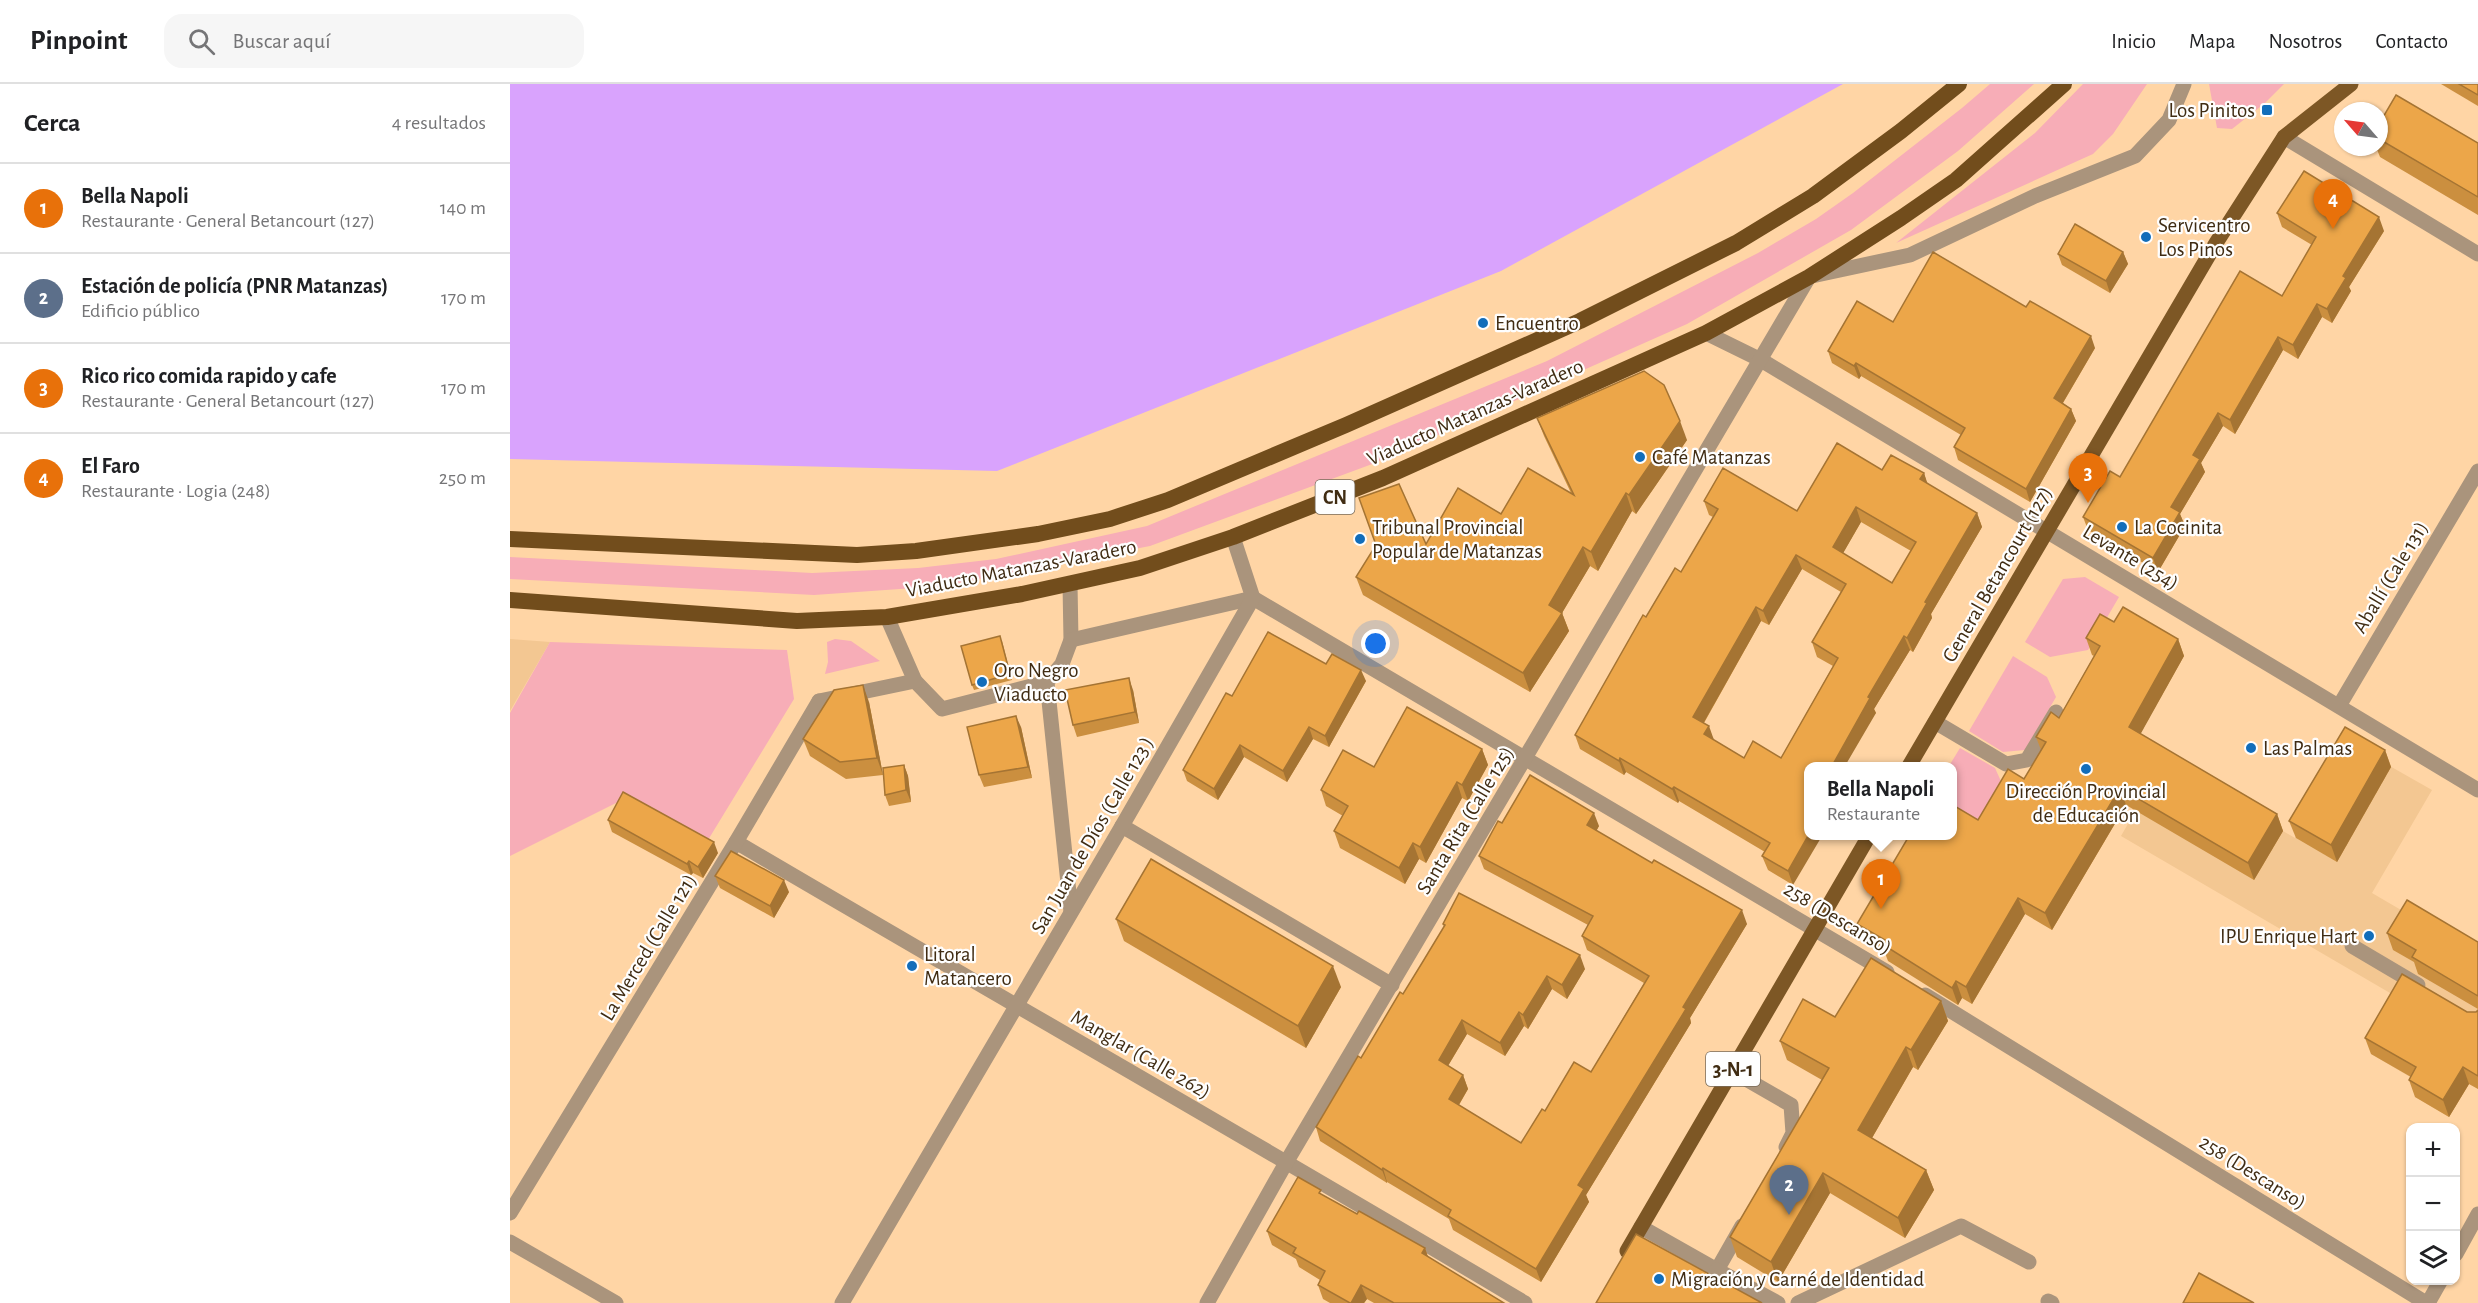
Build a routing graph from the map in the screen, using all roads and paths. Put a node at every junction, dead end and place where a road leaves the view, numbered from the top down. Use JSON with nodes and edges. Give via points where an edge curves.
{"nodes":[{"id":1,"x":1959,"y":84,"type":"edge"},
{"id":2,"x":2064,"y":84,"type":"edge"},
{"id":3,"x":2184,"y":84,"type":"edge"},
{"id":4,"x":2351,"y":84,"type":"edge"},
{"id":5,"x":2284,"y":137,"type":"junction"},
{"id":6,"x":2478,"y":254,"type":"edge"},
{"id":7,"x":1809,"y":277,"type":"junction"},
{"id":8,"x":1706,"y":333,"type":"junction"},
{"id":9,"x":1761,"y":360,"type":"junction"},
{"id":10,"x":2478,"y":471,"type":"edge"},
{"id":11,"x":2046,"y":531,"type":"junction"},
{"id":12,"x":1233,"y":537,"type":"junction"},
{"id":13,"x":510,"y":540,"type":"edge"},
{"id":14,"x":1070,"y":584,"type":"junction"},
{"id":15,"x":1253,"y":598,"type":"junction"},
{"id":16,"x":510,"y":600,"type":"edge"},
{"id":17,"x":887,"y":617,"type":"junction"},
{"id":18,"x":1071,"y":640,"type":"junction"},
{"id":19,"x":915,"y":681,"type":"junction"},
{"id":20,"x":1047,"y":682,"type":"junction"},
{"id":21,"x":2339,"y":706,"type":"junction"},
{"id":22,"x":2056,"y":712,"type":"edge"},
{"id":23,"x":1935,"y":722,"type":"junction"},
{"id":24,"x":1524,"y":760,"type":"junction"},
{"id":25,"x":1911,"y":762,"type":"edge"},
{"id":26,"x":2478,"y":790,"type":"edge"},
{"id":27,"x":1122,"y":826,"type":"junction"},
{"id":28,"x":1867,"y":840,"type":"edge"},
{"id":29,"x":736,"y":842,"type":"junction"},
{"id":30,"x":1071,"y":912,"type":"junction"},
{"id":31,"x":1815,"y":928,"type":"junction"},
{"id":32,"x":2352,"y":946,"type":"dead end"},
{"id":33,"x":1392,"y":985,"type":"junction"},
{"id":34,"x":2430,"y":992,"type":"edge"},
{"id":35,"x":1016,"y":1007,"type":"junction"},
{"id":36,"x":1732,"y":1071,"type":"junction"},
{"id":37,"x":1287,"y":1161,"type":"junction"},
{"id":38,"x":1777,"y":1163,"type":"edge"},
{"id":39,"x":1750,"y":1211,"type":"edge"},
{"id":40,"x":510,"y":1214,"type":"edge"},
{"id":41,"x":2478,"y":1214,"type":"edge"},
{"id":42,"x":1641,"y":1227,"type":"junction"},
{"id":43,"x":510,"y":1242,"type":"edge"},
{"id":44,"x":2460,"y":1247,"type":"edge"},
{"id":45,"x":2029,"y":1262,"type":"dead end"},
{"id":46,"x":1618,"y":1265,"type":"edge"},
{"id":47,"x":1717,"y":1270,"type":"junction"},
{"id":48,"x":2438,"y":1285,"type":"edge"},
{"id":49,"x":616,"y":1303,"type":"edge"},
{"id":50,"x":842,"y":1303,"type":"edge"},
{"id":51,"x":1207,"y":1303,"type":"edge"},
{"id":52,"x":1526,"y":1303,"type":"edge"},
{"id":53,"x":1778,"y":1303,"type":"edge"},
{"id":54,"x":1798,"y":1303,"type":"edge"},
{"id":55,"x":2427,"y":1303,"type":"edge"}],
"edges":[{"from":1,"to":13,"type":"highway","name":"Viaducto Matanzas-Varadero","via":[[1821,190],[1736,243],[1581,321],[1337,429],[1168,500],[1110,519],[1038,534],[857,555]]},
{"from":2,"to":7,"type":"highway","name":"Viaducto Matanzas-Varadero","number":"CN","via":[[1956,180]]},
{"from":3,"to":7,"type":"street","via":[[2169,120],[2135,156],[2035,196],[1910,255]]},
{"from":4,"to":5,"type":"main road","name":"General Betancourt (127)"},
{"from":5,"to":6,"type":"street"},
{"from":5,"to":11,"type":"main road","name":"General Betancourt (127)","via":[[2216,243]]},
{"from":7,"to":8,"type":"highway","name":"Viaducto Matanzas-Varadero","number":"CN"},
{"from":7,"to":9,"type":"street","name":"Santa Rita (Calle 125)"},
{"from":8,"to":9,"type":"street","name":"Levante (254)"},
{"from":8,"to":12,"type":"highway","name":"Viaducto Matanzas-Varadero","number":"CN","via":[[1383,478]]},
{"from":9,"to":11,"type":"street","name":"Levante (254)"},
{"from":9,"to":24,"type":"street","name":"Santa Rita (Calle 125)"},
{"from":10,"to":21,"type":"street","name":"Aballí (Cale 131)"},
{"from":11,"to":21,"type":"street","name":"Levante (254)"},
{"from":11,"to":23,"type":"main road","name":"General Betancourt (127)"},
{"from":12,"to":14,"type":"highway","name":"Viaducto Matanzas-Varadero","number":"CN","via":[[1140,568]]},
{"from":12,"to":15,"type":"street"},
{"from":14,"to":17,"type":"highway","name":"Viaducto Matanzas-Varadero","number":"CN"},
{"from":14,"to":18,"type":"street"},
{"from":15,"to":18,"type":"street"},
{"from":15,"to":24,"type":"street","name":"258 (Descanso)"},
{"from":15,"to":27,"type":"street","name":"San Juan de Díos (Calle 123 )"},
{"from":16,"to":17,"type":"highway","name":"Viaducto Matanzas-Varadero","number":"CN","via":[[797,621]]},
{"from":17,"to":19,"type":"street"},
{"from":18,"to":20,"type":"street","via":[[1062,664]]},
{"from":19,"to":20,"type":"street","via":[[942,709]]},
{"from":19,"to":29,"type":"street","name":"La Merced (Calle 121)","via":[[819,701]]},
{"from":20,"to":30,"type":"street"},
{"from":21,"to":26,"type":"street","name":"Levante (254)"},
{"from":22,"to":23,"type":"street","via":[[2027,760],[2006,764]]},
{"from":23,"to":25,"type":"main road","name":"General Betancourt (127)"},
{"from":24,"to":31,"type":"street","name":"258 (Descanso)"},
{"from":24,"to":33,"type":"street","name":"Santa Rita (Calle 125)"},
{"from":27,"to":30,"type":"street","name":"San Juan de Díos (Calle 123 )"},
{"from":27,"to":33,"type":"street"},
{"from":28,"to":31,"type":"main road","number":"3-N-1"},
{"from":29,"to":35,"type":"street","name":"Manglar (Calle 262)"},
{"from":29,"to":40,"type":"street","name":"La Merced (Calle 121)"},
{"from":30,"to":35,"type":"street","name":"San Juan de Díos (Calle 123 )"},
{"from":31,"to":36,"type":"main road","number":"3-N-1"},
{"from":31,"to":55,"type":"street","name":"258 (Descanso)"},
{"from":32,"to":34,"type":"street"},
{"from":33,"to":37,"type":"street","name":"Santa Rita (Calle 125)"},
{"from":35,"to":37,"type":"street","name":"Manglar (Calle 262)"},
{"from":35,"to":50,"type":"street","name":"San Juan de Díos (Calle 123 )"},
{"from":36,"to":38,"type":"street","via":[[1791,1105],[1793,1133]]},
{"from":36,"to":42,"type":"main road","number":"3-N-1"},
{"from":37,"to":51,"type":"street","name":"Santa Rita (Calle 125)"},
{"from":37,"to":52,"type":"street","name":"Manglar (Calle 262)"},
{"from":39,"to":47,"type":"street"},
{"from":41,"to":44,"type":"street"},
{"from":42,"to":46,"type":"main road","number":"3-N-1"},
{"from":42,"to":47,"type":"street"},
{"from":43,"to":49,"type":"street"},
{"from":45,"to":54,"type":"street","via":[[1961,1226]]},
{"from":47,"to":53,"type":"street"},
{"from":48,"to":55,"type":"street"}]}
